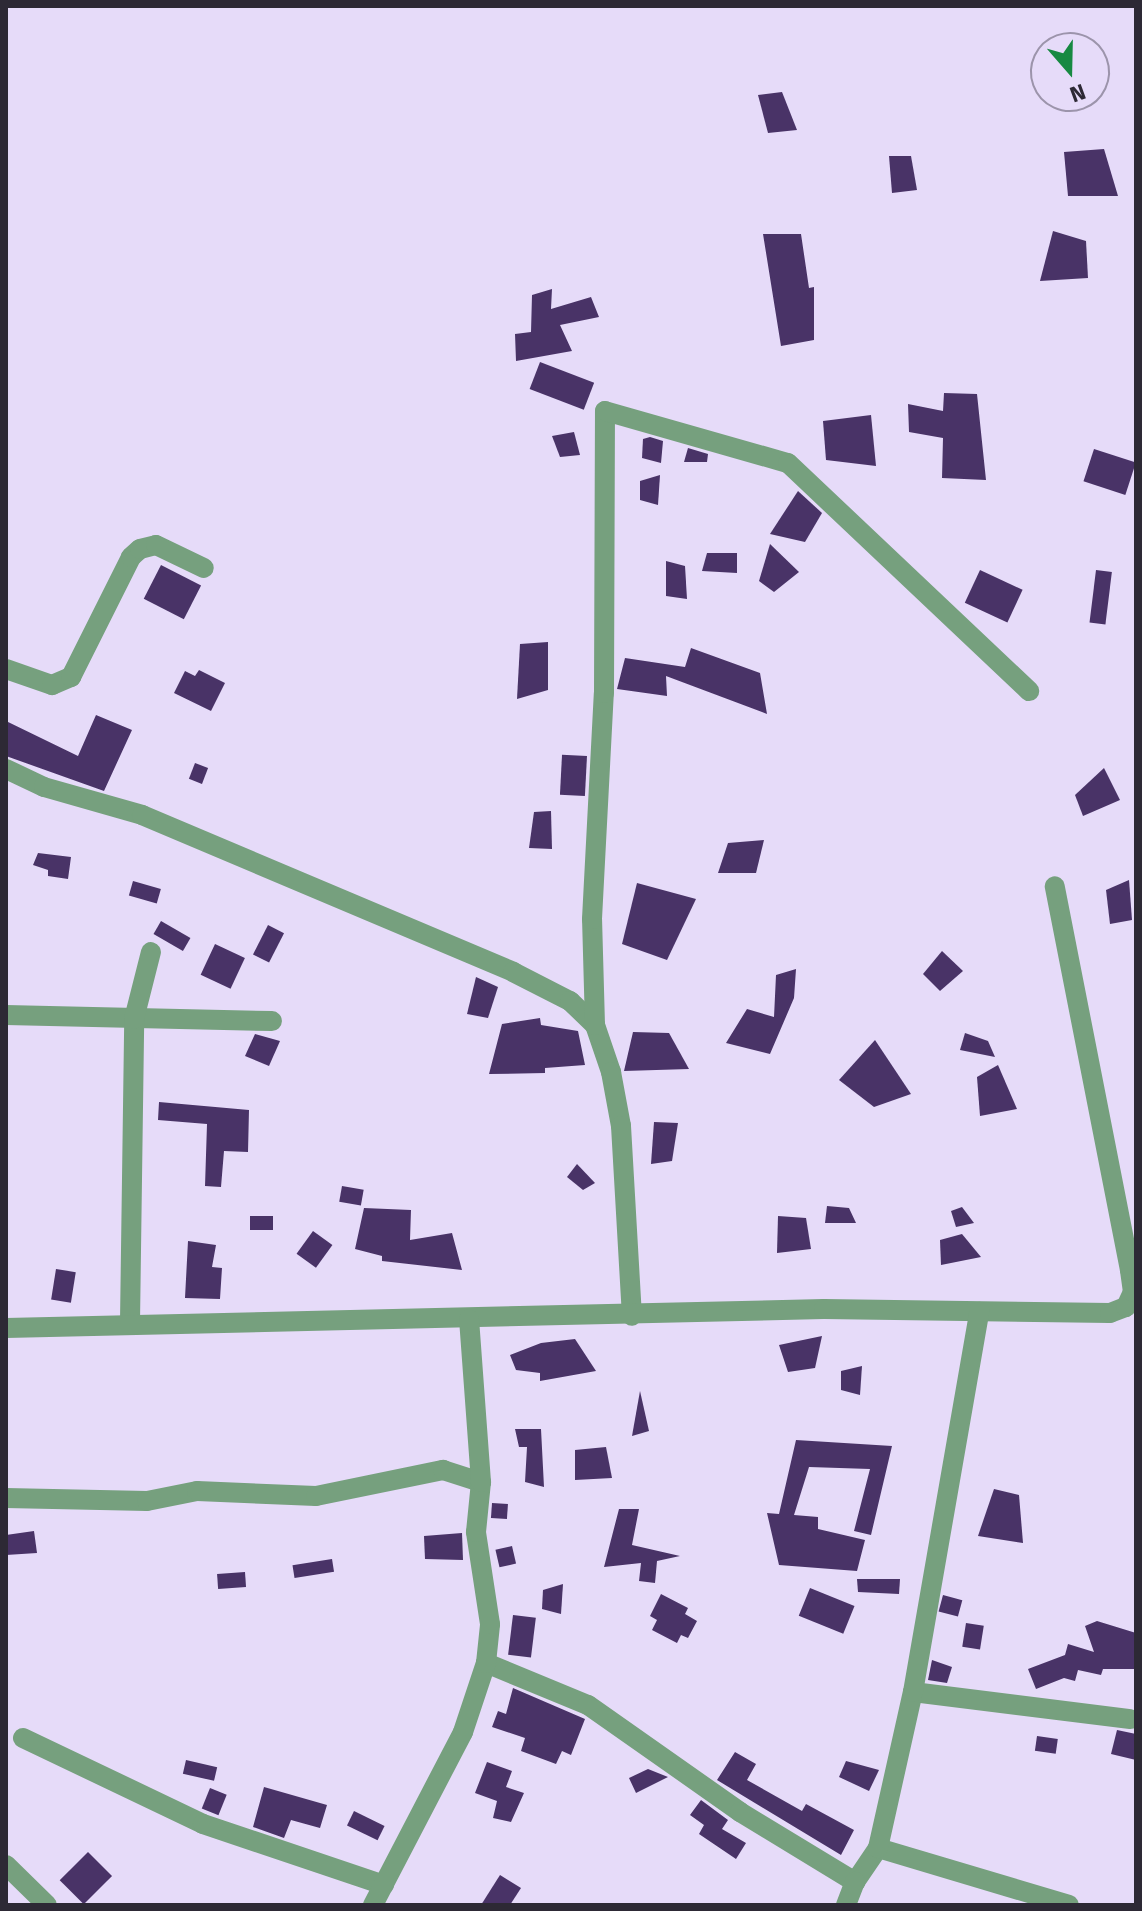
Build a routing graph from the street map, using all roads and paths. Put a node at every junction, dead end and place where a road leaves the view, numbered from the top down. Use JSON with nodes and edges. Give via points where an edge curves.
{"nodes":[{"id":1,"x":204,"y":568,"type":"dead end"},
{"id":2,"x":6,"y":669,"type":"edge"},
{"id":3,"x":1029,"y":691,"type":"dead end"},
{"id":4,"x":6,"y":769,"type":"edge"},
{"id":5,"x":1055,"y":886,"type":"dead end"},
{"id":6,"x":151,"y":952,"type":"dead end"},
{"id":7,"x":6,"y":1015,"type":"edge"},
{"id":8,"x":134,"y":1019,"type":"junction"},
{"id":9,"x":272,"y":1021,"type":"dead end"},
{"id":10,"x":595,"y":1025,"type":"junction"},
{"id":11,"x":979,"y":1312,"type":"junction"},
{"id":12,"x":632,"y":1316,"type":"junction"},
{"id":13,"x":469,"y":1319,"type":"junction"},
{"id":14,"x":130,"y":1322,"type":"junction"},
{"id":15,"x":6,"y":1328,"type":"edge"},
{"id":16,"x":481,"y":1482,"type":"junction"},
{"id":17,"x":6,"y":1498,"type":"edge"},
{"id":18,"x":486,"y":1663,"type":"junction"},
{"id":19,"x":913,"y":1692,"type":"junction"},
{"id":20,"x":1130,"y":1719,"type":"dead end"},
{"id":21,"x":23,"y":1738,"type":"dead end"},
{"id":22,"x":878,"y":1848,"type":"junction"},
{"id":23,"x":6,"y":1865,"type":"edge"},
{"id":24,"x":855,"y":1882,"type":"junction"},
{"id":25,"x":384,"y":1885,"type":"junction"},
{"id":26,"x":47,"y":1905,"type":"edge"},
{"id":27,"x":373,"y":1905,"type":"edge"},
{"id":28,"x":846,"y":1905,"type":"edge"},
{"id":29,"x":1069,"y":1905,"type":"edge"}],
"edges":[{"from":1,"to":2,"type":"street","via":[[156,545],[140,549],[131,557],[71,677],[52,685]]},
{"from":3,"to":10,"type":"street","via":[[788,463],[605,411],[604,693],[592,919]]},
{"from":4,"to":10,"type":"street","via":[[44,787],[142,815],[513,972],[570,1001]]},
{"from":5,"to":11,"type":"street","via":[[1133,1292],[1126,1307],[1110,1313]]},
{"from":6,"to":8,"type":"street"},
{"from":7,"to":8,"type":"street"},
{"from":8,"to":9,"type":"street"},
{"from":8,"to":14,"type":"street"},
{"from":10,"to":12,"type":"street","via":[[621,1126]]},
{"from":11,"to":12,"type":"street","via":[[824,1309]]},
{"from":11,"to":19,"type":"street"},
{"from":12,"to":13,"type":"street"},
{"from":13,"to":14,"type":"street"},
{"from":13,"to":16,"type":"street"},
{"from":14,"to":15,"type":"street"},
{"from":16,"to":17,"type":"street","via":[[443,1470],[316,1496],[197,1491],[147,1501]]},
{"from":16,"to":18,"type":"street","via":[[476,1532],[490,1624]]},
{"from":18,"to":24,"type":"street","via":[[588,1705],[727,1803]]},
{"from":18,"to":25,"type":"street","via":[[463,1732]]},
{"from":19,"to":20,"type":"street"},
{"from":19,"to":22,"type":"street"},
{"from":21,"to":25,"type":"street","via":[[203,1824]]},
{"from":22,"to":24,"type":"street"},
{"from":22,"to":29,"type":"street"},
{"from":23,"to":26,"type":"street"},
{"from":24,"to":28,"type":"street"},
{"from":25,"to":27,"type":"street"}]}
